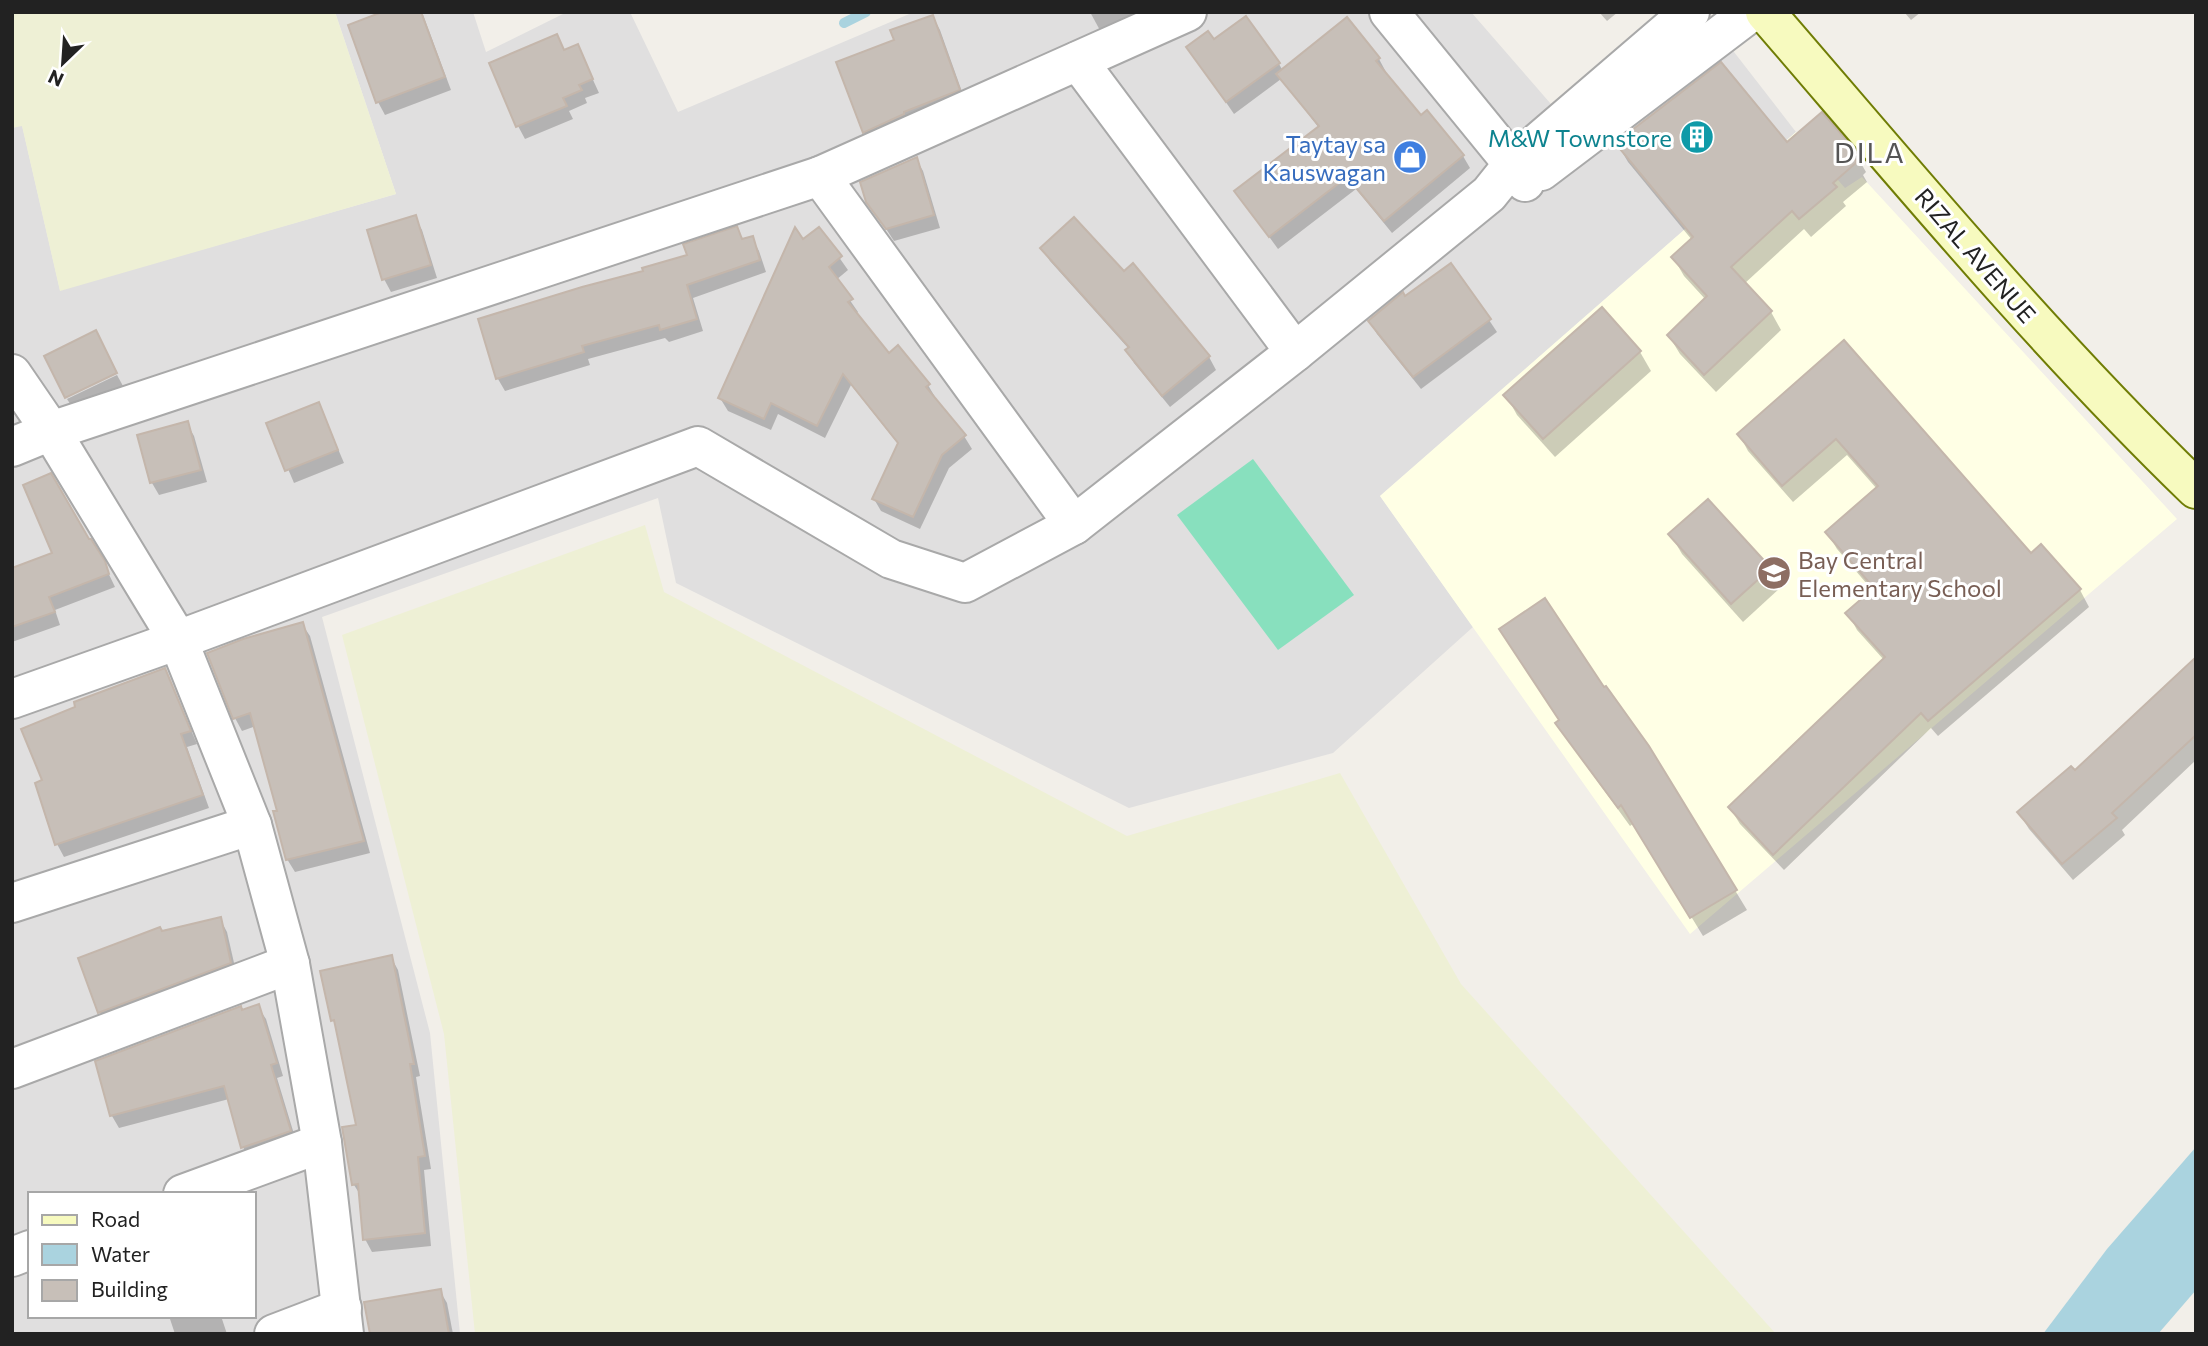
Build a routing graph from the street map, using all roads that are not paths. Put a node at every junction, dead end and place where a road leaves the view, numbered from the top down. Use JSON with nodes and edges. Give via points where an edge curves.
{"nodes":[{"id":1,"x":1187,"y":12,"type":"edge"},
{"id":2,"x":1389,"y":12,"type":"edge"},
{"id":3,"x":1690,"y":12,"type":"edge"},
{"id":4,"x":1751,"y":12,"type":"edge"},
{"id":5,"x":1765,"y":12,"type":"edge"},
{"id":6,"x":1078,"y":61,"type":"junction"},
{"id":7,"x":1519,"y":173,"type":"junction"},
{"id":8,"x":820,"y":176,"type":"junction"},
{"id":9,"x":1295,"y":352,"type":"junction"},
{"id":10,"x":12,"y":373,"type":"edge"},
{"id":11,"x":51,"y":431,"type":"junction"},
{"id":12,"x":12,"y":447,"type":"edge"},
{"id":13,"x":2196,"y":489,"type":"edge"},
{"id":14,"x":1074,"y":525,"type":"junction"},
{"id":15,"x":178,"y":640,"type":"junction"},
{"id":16,"x":12,"y":699,"type":"edge"},
{"id":17,"x":252,"y":825,"type":"junction"},
{"id":18,"x":12,"y":903,"type":"edge"},
{"id":19,"x":290,"y":964,"type":"junction"},
{"id":20,"x":12,"y":1069,"type":"edge"},
{"id":21,"x":322,"y":1143,"type":"junction"},
{"id":22,"x":188,"y":1192,"type":"edge"},
{"id":23,"x":343,"y":1321,"type":"edge"},
{"id":24,"x":274,"y":1334,"type":"edge"}],
"edges":[{"from":1,"to":6,"type":"street"},
{"from":2,"to":7,"type":"street"},
{"from":3,"to":7,"type":"street"},
{"from":4,"to":7,"type":"street"},
{"from":5,"to":13,"type":"main road","name":"RIZAL AVENUE","via":[[2002,286]]},
{"from":6,"to":8,"type":"street"},
{"from":6,"to":9,"type":"street"},
{"from":7,"to":9,"type":"street"},
{"from":8,"to":11,"type":"street"},
{"from":8,"to":14,"type":"street"},
{"from":9,"to":14,"type":"street"},
{"from":10,"to":11,"type":"street"},
{"from":11,"to":12,"type":"street"},
{"from":11,"to":15,"type":"street"},
{"from":14,"to":15,"type":"street","via":[[965,583],[891,559],[698,446]]},
{"from":15,"to":16,"type":"street"},
{"from":15,"to":17,"type":"street"},
{"from":17,"to":18,"type":"street"},
{"from":17,"to":19,"type":"street"},
{"from":19,"to":20,"type":"street"},
{"from":19,"to":21,"type":"street"},
{"from":21,"to":22,"type":"street"},
{"from":21,"to":23,"type":"street"},
{"from":23,"to":24,"type":"street"}]}
